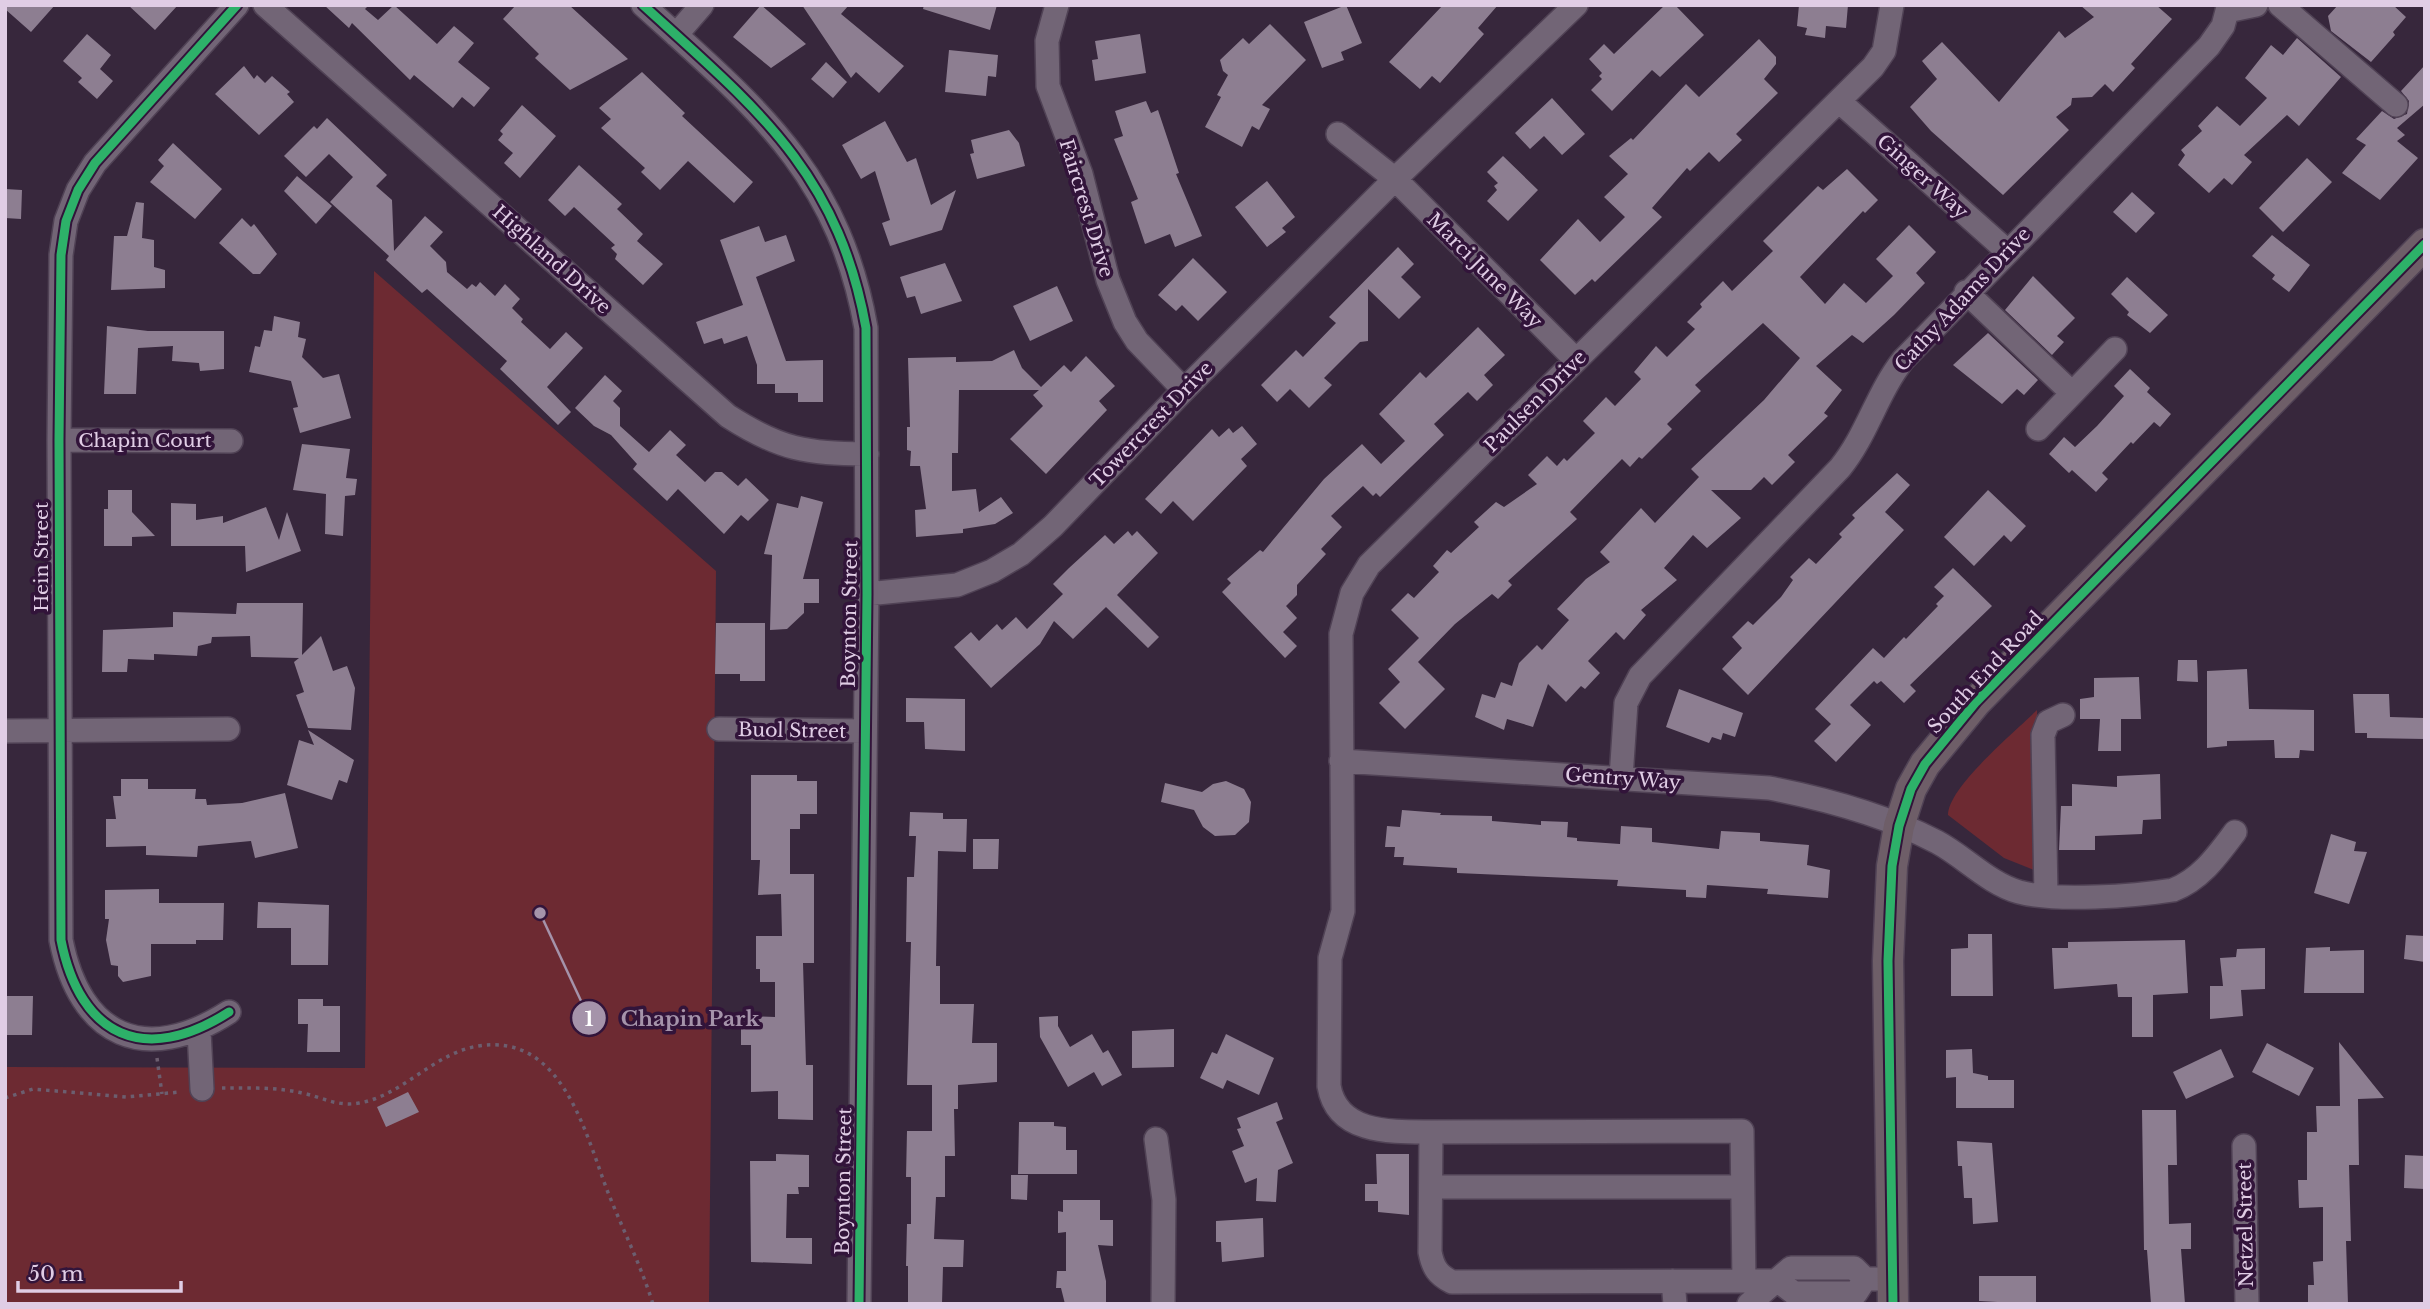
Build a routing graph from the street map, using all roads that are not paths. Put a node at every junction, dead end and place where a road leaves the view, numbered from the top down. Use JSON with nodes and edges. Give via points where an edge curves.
{"nodes":[{"id":1,"x":237,"y":5,"type":"edge"},
{"id":2,"x":265,"y":5,"type":"edge"},
{"id":3,"x":643,"y":5,"type":"edge"},
{"id":4,"x":702,"y":5,"type":"edge"},
{"id":5,"x":1057,"y":5,"type":"edge"},
{"id":6,"x":1892,"y":5,"type":"edge"},
{"id":7,"x":2256,"y":5,"type":"edge"},
{"id":8,"x":2280,"y":5,"type":"edge"},
{"id":9,"x":1575,"y":6,"type":"edge"},
{"id":10,"x":2225,"y":8,"type":"edge"},
{"id":11,"x":676,"y":35,"type":"junction"},
{"id":12,"x":1840,"y":102,"type":"junction"},
{"id":13,"x":2396,"y":105,"type":"dead end"},
{"id":14,"x":1338,"y":134,"type":"dead end"},
{"id":15,"x":1395,"y":180,"type":"junction"},
{"id":16,"x":2425,"y":244,"type":"edge"},
{"id":17,"x":2006,"y":250,"type":"junction"},
{"id":18,"x":1966,"y":292,"type":"junction"},
{"id":19,"x":2115,"y":349,"type":"dead end"},
{"id":20,"x":1576,"y":360,"type":"junction"},
{"id":21,"x":1184,"y":390,"type":"junction"},
{"id":22,"x":2072,"y":393,"type":"junction"},
{"id":23,"x":2038,"y":429,"type":"dead end"},
{"id":24,"x":59,"y":440,"type":"junction"},
{"id":25,"x":231,"y":441,"type":"dead end"},
{"id":26,"x":867,"y":454,"type":"junction"},
{"id":27,"x":867,"y":594,"type":"junction"},
{"id":28,"x":2063,"y":715,"type":"dead end"},
{"id":29,"x":228,"y":729,"type":"dead end"},
{"id":30,"x":719,"y":729,"type":"dead end"},
{"id":31,"x":58,"y":730,"type":"junction"},
{"id":32,"x":5,"y":731,"type":"edge"},
{"id":33,"x":865,"y":731,"type":"junction"},
{"id":34,"x":1341,"y":761,"type":"junction"},
{"id":35,"x":1621,"y":778,"type":"junction"},
{"id":36,"x":1899,"y":826,"type":"junction"},
{"id":37,"x":2235,"y":832,"type":"dead end"},
{"id":38,"x":2046,"y":896,"type":"junction"},
{"id":39,"x":229,"y":1012,"type":"dead end"},
{"id":40,"x":200,"y":1031,"type":"junction"},
{"id":41,"x":202,"y":1089,"type":"road end"},
{"id":42,"x":1431,"y":1132,"type":"junction"},
{"id":43,"x":1156,"y":1139,"type":"dead end"},
{"id":44,"x":2244,"y":1146,"type":"dead end"},
{"id":45,"x":1431,"y":1187,"type":"junction"},
{"id":46,"x":1742,"y":1187,"type":"junction"},
{"id":47,"x":1744,"y":1281,"type":"junction"},
{"id":48,"x":1778,"y":1281,"type":"junction"},
{"id":49,"x":1884,"y":1287,"type":"edge"},
{"id":50,"x":1674,"y":1292,"type":"edge"},
{"id":51,"x":859,"y":1304,"type":"edge"},
{"id":52,"x":1163,"y":1304,"type":"edge"},
{"id":53,"x":1749,"y":1304,"type":"edge"},
{"id":54,"x":2247,"y":1304,"type":"edge"}],
"edges":[{"from":1,"to":24,"type":"street","name":"Hein Street","via":[[123,130],[78,190],[66,221],[61,256]]},
{"from":2,"to":26,"type":"street","name":"Highland Drive","via":[[728,416],[771,441],[826,453]]},
{"from":3,"to":11,"type":"street","name":"Boynton Street"},
{"from":4,"to":11,"type":"street"},
{"from":5,"to":21,"type":"street","name":"Faircrest Drive","via":[[1047,41],[1048,86],[1081,174],[1108,280],[1137,341]]},
{"from":6,"to":12,"type":"street","name":"Paulsen Drive","via":[[1884,51]]},
{"from":7,"to":10,"type":"street"},
{"from":8,"to":13,"type":"street"},
{"from":9,"to":15,"type":"street","name":"Towercrest Drive"},
{"from":10,"to":17,"type":"street","name":"Cathy Adams Drive","via":[[2223,26],[2209,46]]},
{"from":11,"to":26,"type":"street","name":"Boynton Street","via":[[762,114],[810,178],[835,223],[866,328]]},
{"from":12,"to":17,"type":"street","name":"Ginger Way"},
{"from":12,"to":20,"type":"street","name":"Paulsen Drive"},
{"from":14,"to":15,"type":"street"},
{"from":15,"to":20,"type":"street","name":"Marci June Way"},
{"from":15,"to":21,"type":"street","name":"Towercrest Drive"},
{"from":16,"to":36,"type":"main road","name":"South End Road","via":[[1976,702],[1925,764]]},
{"from":17,"to":18,"type":"street","name":"Cathy Adams Drive"},
{"from":18,"to":22,"type":"street"},
{"from":18,"to":35,"type":"street","name":"Cathy Adams Drive","via":[[1889,377],[1865,433],[1840,468],[1640,676],[1626,703]]},
{"from":19,"to":22,"type":"street"},
{"from":20,"to":34,"type":"street","name":"Paulsen Drive","via":[[1369,565],[1352,593],[1341,634]]},
{"from":21,"to":27,"type":"street","name":"Towercrest Drive","via":[[1021,554],[957,585]]},
{"from":22,"to":23,"type":"street"},
{"from":24,"to":25,"type":"street","name":"Chapin Court"},
{"from":24,"to":31,"type":"street","name":"Hein Street"},
{"from":26,"to":27,"type":"street","name":"Boynton Street"},
{"from":27,"to":33,"type":"street","name":"Boynton Street"},
{"from":28,"to":38,"type":"street","via":[[2048,723],[2043,735]]},
{"from":29,"to":31,"type":"street"},
{"from":30,"to":33,"type":"street","name":"Buol Street"},
{"from":31,"to":32,"type":"street"},
{"from":31,"to":40,"type":"street","name":"Hein Street","via":[[61,940],[68,974],[82,1002],[99,1021],[128,1036],[174,1038]]},
{"from":33,"to":51,"type":"street","name":"Boynton Street"},
{"from":34,"to":35,"type":"street","name":"Gentry Way"},
{"from":34,"to":42,"type":"street","name":"Paulsen Drive","via":[[1343,911],[1330,958],[1331,1101],[1343,1117],[1362,1125],[1386,1132]]},
{"from":35,"to":36,"type":"street","name":"Gentry Way","via":[[1769,788],[1810,796]]},
{"from":36,"to":38,"type":"street","name":"Gentry Way","via":[[1947,847],[2007,888]]},
{"from":36,"to":49,"type":"main road","name":"South End Road","via":[[1888,918]]},
{"from":37,"to":38,"type":"street","name":"Gentry Way","via":[[2188,885],[2173,890]]},
{"from":39,"to":40,"type":"street","name":"Hein Street"},
{"from":40,"to":41,"type":"street"},
{"from":42,"to":45,"type":"street"},
{"from":42,"to":46,"type":"street","name":"Paulsen Drive","via":[[1742,1131]]},
{"from":43,"to":52,"type":"street","via":[[1164,1200]]},
{"from":44,"to":54,"type":"street","name":"Netzel Street"},
{"from":45,"to":46,"type":"street"},
{"from":45,"to":50,"type":"street","via":[[1433,1265],[1441,1277],[1452,1282]]},
{"from":46,"to":47,"type":"street"},
{"from":47,"to":48,"type":"street"},
{"from":47,"to":50,"type":"street"},
{"from":48,"to":49,"type":"street","via":[[1794,1293],[1856,1293]]},
{"from":48,"to":53,"type":"street"}]}
